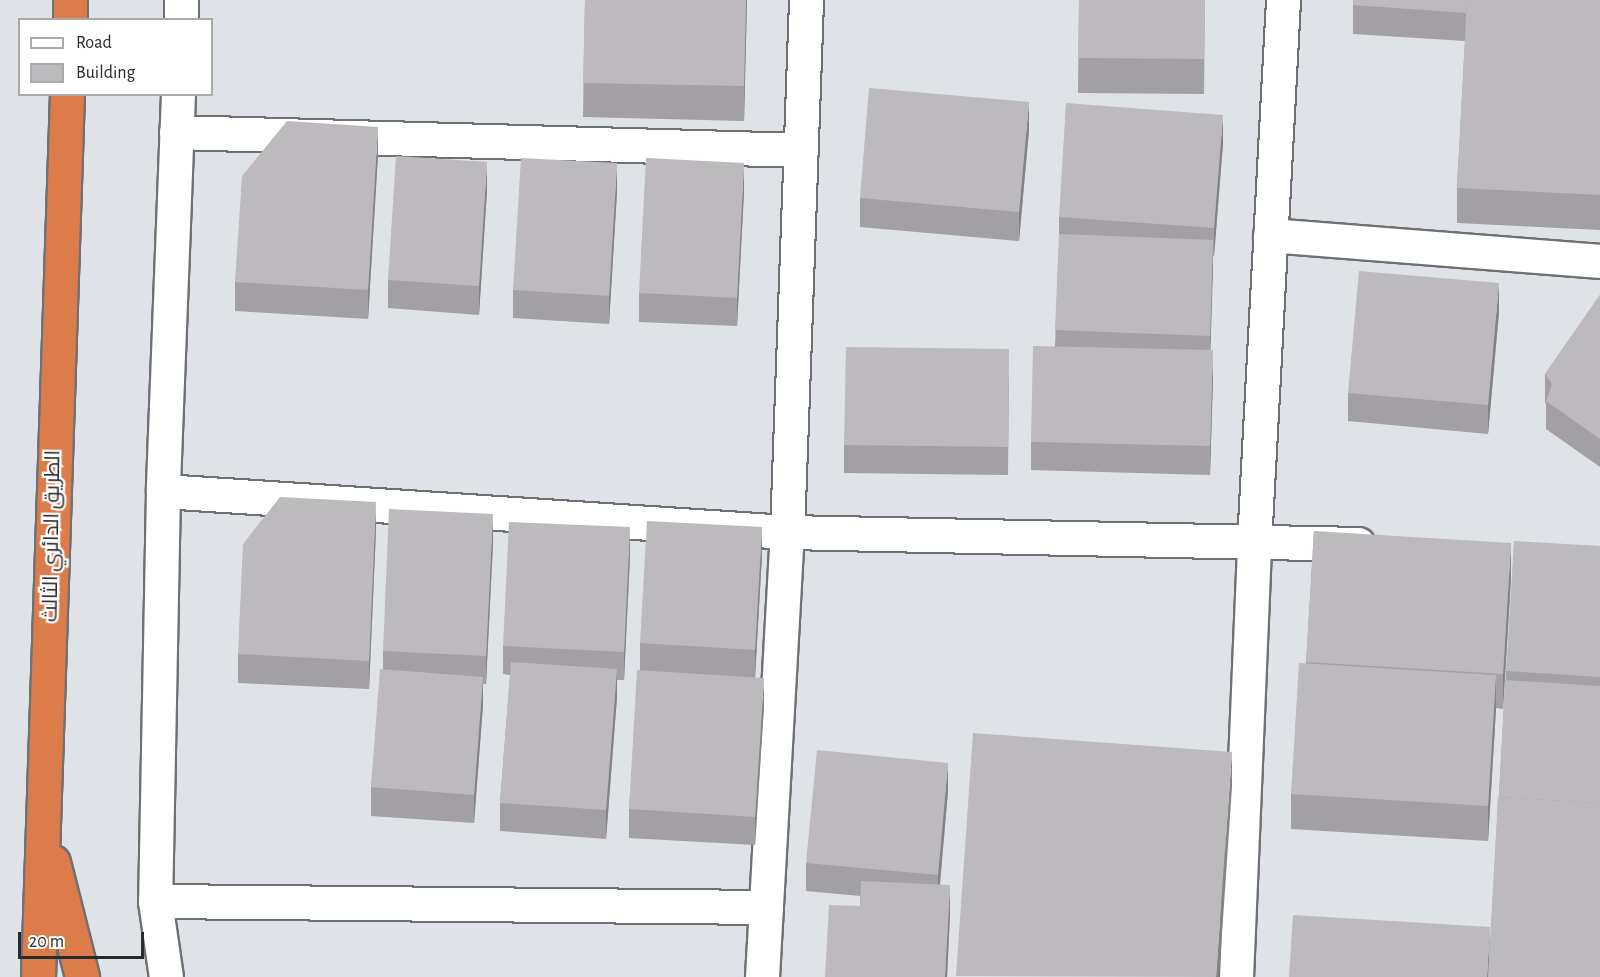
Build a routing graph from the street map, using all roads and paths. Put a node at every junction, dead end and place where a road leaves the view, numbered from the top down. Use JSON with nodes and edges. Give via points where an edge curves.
{"nodes":[{"id":1,"x":70,"y":0,"type":"edge"},
{"id":2,"x":181,"y":0,"type":"edge"},
{"id":3,"x":806,"y":0,"type":"edge"},
{"id":4,"x":1283,"y":0,"type":"edge"},
{"id":5,"x":70,"y":18,"type":"edge"},
{"id":6,"x":180,"y":18,"type":"edge"},
{"id":7,"x":67,"y":96,"type":"edge"},
{"id":8,"x":178,"y":96,"type":"edge"},
{"id":9,"x":176,"y":132,"type":"junction"},
{"id":10,"x":801,"y":150,"type":"junction"},
{"id":11,"x":1270,"y":235,"type":"junction"},
{"id":12,"x":1600,"y":261,"type":"edge"},
{"id":13,"x":163,"y":491,"type":"junction"},
{"id":14,"x":787,"y":532,"type":"junction"},
{"id":15,"x":1254,"y":543,"type":"junction"},
{"id":16,"x":1395,"y":544,"type":"edge"},
{"id":17,"x":45,"y":830,"type":"junction"},
{"id":18,"x":155,"y":900,"type":"junction"},
{"id":19,"x":766,"y":907,"type":"junction"},
{"id":20,"x":38,"y":977,"type":"edge"},
{"id":21,"x":82,"y":977,"type":"edge"},
{"id":22,"x":166,"y":977,"type":"edge"},
{"id":23,"x":762,"y":977,"type":"edge"},
{"id":24,"x":1236,"y":977,"type":"edge"}],
"edges":[{"from":1,"to":5,"type":"highway"},
{"from":2,"to":6,"type":"street"},
{"from":3,"to":10,"type":"street"},
{"from":4,"to":11,"type":"street"},
{"from":7,"to":17,"type":"highway","name":"الطريق الدائري الثالث"},
{"from":8,"to":9,"type":"street"},
{"from":9,"to":10,"type":"street"},
{"from":9,"to":13,"type":"street"},
{"from":10,"to":14,"type":"street"},
{"from":11,"to":12,"type":"street"},
{"from":11,"to":15,"type":"street"},
{"from":13,"to":14,"type":"street"},
{"from":13,"to":18,"type":"street"},
{"from":14,"to":15,"type":"street"},
{"from":14,"to":19,"type":"street"},
{"from":15,"to":16,"type":"street"},
{"from":15,"to":24,"type":"street"},
{"from":17,"to":20,"type":"highway","name":"الطريق الدائري الثالث"},
{"from":17,"to":21,"type":"highway"},
{"from":18,"to":19,"type":"street"},
{"from":18,"to":22,"type":"street"},
{"from":19,"to":23,"type":"street"}]}
